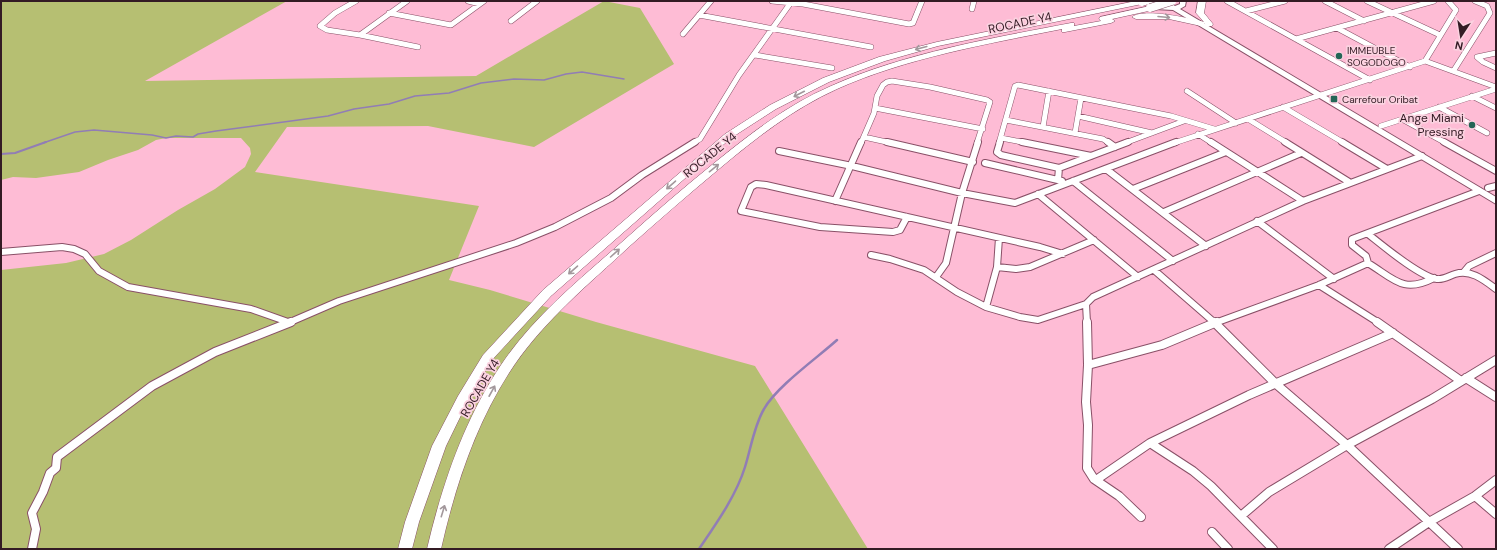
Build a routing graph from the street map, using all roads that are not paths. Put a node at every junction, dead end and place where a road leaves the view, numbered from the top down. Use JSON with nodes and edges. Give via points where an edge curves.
{"nodes":[{"id":1,"x":356,"y":1,"type":"edge"},
{"id":2,"x":407,"y":1,"type":"edge"},
{"id":3,"x":468,"y":1,"type":"edge"},
{"id":4,"x":537,"y":1,"type":"edge"},
{"id":5,"x":711,"y":1,"type":"edge"},
{"id":6,"x":772,"y":1,"type":"edge"},
{"id":7,"x":922,"y":1,"type":"edge"},
{"id":8,"x":974,"y":1,"type":"edge"},
{"id":9,"x":1115,"y":1,"type":"edge"},
{"id":10,"x":1127,"y":1,"type":"edge"},
{"id":11,"x":1144,"y":1,"type":"edge"},
{"id":12,"x":1202,"y":1,"type":"edge"},
{"id":13,"x":1227,"y":1,"type":"edge"},
{"id":14,"x":1285,"y":1,"type":"edge"},
{"id":15,"x":1326,"y":1,"type":"edge"},
{"id":16,"x":1367,"y":1,"type":"edge"},
{"id":17,"x":1412,"y":1,"type":"edge"},
{"id":18,"x":1434,"y":1,"type":"edge"},
{"id":19,"x":1448,"y":1,"type":"edge"},
{"id":20,"x":1475,"y":1,"type":"edge"},
{"id":21,"x":482,"y":2,"type":"edge"},
{"id":22,"x":792,"y":2,"type":"edge"},
{"id":23,"x":1161,"y":4,"type":"edge"},
{"id":24,"x":1176,"y":4,"type":"edge"},
{"id":25,"x":1420,"y":5,"type":"junction"},
{"id":26,"x":1093,"y":8,"type":"junction"},
{"id":27,"x":972,"y":9,"type":"dead end"},
{"id":28,"x":1246,"y":11,"type":"junction"},
{"id":29,"x":1391,"y":12,"type":"junction"},
{"id":30,"x":389,"y":13,"type":"junction"},
{"id":31,"x":699,"y":15,"type":"junction"},
{"id":32,"x":1119,"y":19,"type":"junction"},
{"id":33,"x":512,"y":21,"type":"dead end"},
{"id":34,"x":1364,"y":21,"type":"junction"},
{"id":35,"x":1205,"y":24,"type":"junction"},
{"id":36,"x":1337,"y":28,"type":"junction"},
{"id":37,"x":772,"y":29,"type":"junction"},
{"id":38,"x":682,"y":34,"type":"dead end"},
{"id":39,"x":360,"y":35,"type":"junction"},
{"id":40,"x":1440,"y":35,"type":"junction"},
{"id":41,"x":1296,"y":39,"type":"junction"},
{"id":42,"x":937,"y":44,"type":"junction"},
{"id":43,"x":418,"y":47,"type":"dead end"},
{"id":44,"x":871,"y":47,"type":"dead end"},
{"id":45,"x":960,"y":49,"type":"junction"},
{"id":46,"x":1496,"y":53,"type":"edge"},
{"id":47,"x":755,"y":55,"type":"junction"},
{"id":48,"x":1424,"y":61,"type":"junction"},
{"id":49,"x":1410,"y":67,"type":"junction"},
{"id":50,"x":832,"y":68,"type":"dead end"},
{"id":51,"x":1496,"y":68,"type":"edge"},
{"id":52,"x":1454,"y":70,"type":"junction"},
{"id":53,"x":1370,"y":80,"type":"junction"},
{"id":54,"x":1496,"y":88,"type":"edge"},
{"id":55,"x":1049,"y":91,"type":"junction"},
{"id":56,"x":1187,"y":91,"type":"dead end"},
{"id":57,"x":1322,"y":94,"type":"junction"},
{"id":58,"x":1472,"y":96,"type":"junction"},
{"id":59,"x":1081,"y":98,"type":"junction"},
{"id":60,"x":1439,"y":106,"type":"junction"},
{"id":61,"x":1283,"y":107,"type":"junction"},
{"id":62,"x":875,"y":108,"type":"junction"},
{"id":63,"x":1496,"y":108,"type":"edge"},
{"id":64,"x":1078,"y":116,"type":"junction"},
{"id":65,"x":1248,"y":119,"type":"junction"},
{"id":66,"x":1402,"y":119,"type":"junction"},
{"id":67,"x":1006,"y":120,"type":"junction"},
{"id":68,"x":1184,"y":121,"type":"junction"},
{"id":69,"x":1236,"y":123,"type":"junction"},
{"id":70,"x":1381,"y":126,"type":"junction"},
{"id":71,"x":1043,"y":127,"type":"junction"},
{"id":72,"x":983,"y":129,"type":"junction"},
{"id":73,"x":1214,"y":129,"type":"junction"},
{"id":74,"x":1152,"y":133,"type":"junction"},
{"id":75,"x":1487,"y":133,"type":"dead end"},
{"id":76,"x":1075,"y":134,"type":"junction"},
{"id":77,"x":1198,"y":134,"type":"junction"},
{"id":78,"x":864,"y":137,"type":"junction"},
{"id":79,"x":1001,"y":138,"type":"junction"},
{"id":80,"x":1115,"y":147,"type":"junction"},
{"id":81,"x":779,"y":151,"type":"dead end"},
{"id":82,"x":1226,"y":152,"type":"junction"},
{"id":83,"x":1302,"y":153,"type":"junction"},
{"id":84,"x":1091,"y":156,"type":"junction"},
{"id":85,"x":1422,"y":156,"type":"junction"},
{"id":86,"x":973,"y":162,"type":"junction"},
{"id":87,"x":985,"y":163,"type":"dead end"},
{"id":88,"x":852,"y":166,"type":"junction"},
{"id":89,"x":1059,"y":168,"type":"junction"},
{"id":90,"x":1106,"y":168,"type":"junction"},
{"id":91,"x":1387,"y":169,"type":"junction"},
{"id":92,"x":1496,"y":171,"type":"edge"},
{"id":93,"x":1259,"y":172,"type":"junction"},
{"id":94,"x":1058,"y":180,"type":"junction"},
{"id":95,"x":1070,"y":182,"type":"junction"},
{"id":96,"x":1349,"y":182,"type":"junction"},
{"id":97,"x":1496,"y":186,"type":"edge"},
{"id":98,"x":1134,"y":189,"type":"junction"},
{"id":99,"x":1483,"y":189,"type":"junction"},
{"id":100,"x":962,"y":193,"type":"junction"},
{"id":101,"x":1496,"y":193,"type":"edge"},
{"id":102,"x":1038,"y":194,"type":"junction"},
{"id":103,"x":835,"y":201,"type":"junction"},
{"id":104,"x":1303,"y":201,"type":"junction"},
{"id":105,"x":1496,"y":201,"type":"edge"},
{"id":106,"x":1164,"y":212,"type":"junction"},
{"id":107,"x":907,"y":217,"type":"junction"},
{"id":108,"x":1257,"y":221,"type":"junction"},
{"id":109,"x":954,"y":228,"type":"junction"},
{"id":110,"x":1368,"y":234,"type":"junction"},
{"id":111,"x":999,"y":238,"type":"junction"},
{"id":112,"x":1094,"y":240,"type":"junction"},
{"id":113,"x":1206,"y":246,"type":"junction"},
{"id":114,"x":1,"y":252,"type":"edge"},
{"id":115,"x":1496,"y":253,"type":"edge"},
{"id":116,"x":1063,"y":254,"type":"junction"},
{"id":117,"x":872,"y":255,"type":"dead end"},
{"id":118,"x":1172,"y":261,"type":"junction"},
{"id":119,"x":1368,"y":263,"type":"junction"},
{"id":120,"x":997,"y":267,"type":"junction"},
{"id":121,"x":1154,"y":270,"type":"junction"},
{"id":122,"x":1464,"y":272,"type":"junction"},
{"id":123,"x":936,"y":277,"type":"junction"},
{"id":124,"x":1138,"y":277,"type":"junction"},
{"id":125,"x":1334,"y":278,"type":"junction"},
{"id":126,"x":1434,"y":278,"type":"junction"},
{"id":127,"x":1319,"y":285,"type":"junction"},
{"id":128,"x":1496,"y":289,"type":"edge"},
{"id":129,"x":1086,"y":304,"type":"junction"},
{"id":130,"x":986,"y":307,"type":"junction"},
{"id":131,"x":288,"y":322,"type":"junction"},
{"id":132,"x":1214,"y":323,"type":"junction"},
{"id":133,"x":1393,"y":333,"type":"junction"},
{"id":134,"x":1496,"y":360,"type":"edge"},
{"id":135,"x":1088,"y":365,"type":"junction"},
{"id":136,"x":1464,"y":379,"type":"junction"},
{"id":137,"x":1276,"y":384,"type":"junction"},
{"id":138,"x":1496,"y":398,"type":"edge"},
{"id":139,"x":1150,"y":443,"type":"junction"},
{"id":140,"x":1347,"y":445,"type":"junction"},
{"id":141,"x":1096,"y":480,"type":"junction"},
{"id":142,"x":1496,"y":480,"type":"edge"},
{"id":143,"x":1475,"y":496,"type":"junction"},
{"id":144,"x":1496,"y":514,"type":"edge"},
{"id":145,"x":1241,"y":516,"type":"junction"},
{"id":146,"x":1141,"y":517,"type":"dead end"},
{"id":147,"x":1429,"y":522,"type":"junction"},
{"id":148,"x":1212,"y":532,"type":"dead end"},
{"id":149,"x":32,"y":549,"type":"edge"},
{"id":150,"x":405,"y":549,"type":"edge"},
{"id":151,"x":434,"y":549,"type":"edge"},
{"id":152,"x":1228,"y":549,"type":"edge"},
{"id":153,"x":1273,"y":549,"type":"edge"},
{"id":154,"x":1389,"y":549,"type":"edge"},
{"id":155,"x":1458,"y":549,"type":"edge"}],
"edges":[{"from":1,"to":39,"type":"street","via":[[335,13],[320,26],[327,30]]},
{"from":2,"to":30,"type":"street"},
{"from":3,"to":21,"type":"street"},
{"from":4,"to":33,"type":"street"},
{"from":5,"to":31,"type":"street"},
{"from":6,"to":22,"type":"street"},
{"from":7,"to":22,"type":"street","via":[[913,23],[909,24]]},
{"from":8,"to":27,"type":"street"},
{"from":9,"to":26,"type":"highway"},
{"from":10,"to":26,"type":"highway"},
{"from":11,"to":23,"type":"main road"},
{"from":11,"to":42,"type":"highway","name":"ROCADE Y4"},
{"from":12,"to":35,"type":"highway","via":[[1200,13]]},
{"from":13,"to":28,"type":"street"},
{"from":14,"to":28,"type":"street"},
{"from":15,"to":34,"type":"street"},
{"from":16,"to":29,"type":"street"},
{"from":17,"to":25,"type":"street"},
{"from":18,"to":25,"type":"street"},
{"from":19,"to":40,"type":"street","via":[[1456,10]]},
{"from":20,"to":52,"type":"street","via":[[1486,6],[1490,13]]},
{"from":21,"to":30,"type":"street","via":[[451,25]]},
{"from":22,"to":37,"type":"street"},
{"from":23,"to":24,"type":"main road"},
{"from":23,"to":32,"type":"highway"},
{"from":24,"to":35,"type":"main road"},
{"from":24,"to":45,"type":"highway","name":"ROCADE Y4","bridge":true},
{"from":25,"to":29,"type":"street"},
{"from":26,"to":42,"type":"highway"},
{"from":28,"to":41,"type":"street"},
{"from":29,"to":34,"type":"street"},
{"from":29,"to":40,"type":"street"},
{"from":30,"to":39,"type":"street"},
{"from":31,"to":37,"type":"street"},
{"from":31,"to":38,"type":"street"},
{"from":32,"to":35,"type":"highway","one_way":true,"via":[[1160,16]]},
{"from":32,"to":45,"type":"highway"},
{"from":34,"to":36,"type":"street"},
{"from":35,"to":57,"type":"main road"},
{"from":36,"to":41,"type":"street"},
{"from":36,"to":49,"type":"street"},
{"from":37,"to":44,"type":"street"},
{"from":37,"to":47,"type":"street"},
{"from":39,"to":43,"type":"street"},
{"from":40,"to":48,"type":"street"},
{"from":41,"to":53,"type":"street"},
{"from":42,"to":150,"type":"highway","name":"ROCADE Y4","one_way":true,"via":[[860,66],[826,80],[767,111],[728,136],[547,293],[487,358],[462,400],[439,446]]},
{"from":151,"to":45,"type":"highway","name":"ROCADE Y4","one_way":true,"via":[[441,515],[468,437],[505,369],[534,332],[570,295],[680,196],[746,142],[787,113],[835,87],[889,67]]},
{"from":46,"to":51,"type":"street","via":[[1477,57]]},
{"from":47,"to":50,"type":"street"},
{"from":47,"to":131,"type":"street","via":[[739,75],[700,139],[601,204],[516,243],[339,301]]},
{"from":48,"to":49,"type":"street"},
{"from":48,"to":52,"type":"street"},
{"from":49,"to":53,"type":"street"},
{"from":52,"to":54,"type":"street"},
{"from":53,"to":57,"type":"street"},
{"from":54,"to":58,"type":"street"},
{"from":55,"to":59,"type":"street"},
{"from":55,"to":67,"type":"street","via":[[1015,86]]},
{"from":55,"to":71,"type":"street"},
{"from":56,"to":69,"type":"street"},
{"from":57,"to":61,"type":"street"},
{"from":57,"to":70,"type":"main road"},
{"from":57,"to":85,"type":"main road"},
{"from":58,"to":60,"type":"street"},
{"from":58,"to":63,"type":"street"},
{"from":59,"to":64,"type":"street"},
{"from":59,"to":68,"type":"street","via":[[1171,116]]},
{"from":60,"to":66,"type":"street"},
{"from":60,"to":75,"type":"street"},
{"from":61,"to":65,"type":"street"},
{"from":61,"to":91,"type":"street"},
{"from":62,"to":72,"type":"street"},
{"from":62,"to":72,"type":"street","via":[[877,96],[887,82],[930,87],[990,102]]},
{"from":62,"to":78,"type":"street"},
{"from":64,"to":74,"type":"street"},
{"from":64,"to":76,"type":"street"},
{"from":65,"to":69,"type":"street"},
{"from":65,"to":83,"type":"street"},
{"from":66,"to":70,"type":"street"},
{"from":66,"to":92,"type":"street"},
{"from":67,"to":71,"type":"street"},
{"from":67,"to":79,"type":"street"},
{"from":68,"to":73,"type":"street"},
{"from":68,"to":74,"type":"street"},
{"from":69,"to":73,"type":"street"},
{"from":70,"to":99,"type":"main road"},
{"from":71,"to":76,"type":"street"},
{"from":72,"to":86,"type":"street"},
{"from":73,"to":77,"type":"street"},
{"from":74,"to":80,"type":"street"},
{"from":76,"to":80,"type":"street","via":[[1103,139]]},
{"from":77,"to":82,"type":"street"},
{"from":77,"to":90,"type":"street"},
{"from":78,"to":86,"type":"street"},
{"from":78,"to":88,"type":"street"},
{"from":79,"to":84,"type":"street"},
{"from":79,"to":89,"type":"street","via":[[997,152],[1001,155]]},
{"from":80,"to":84,"type":"street"},
{"from":81,"to":88,"type":"street"},
{"from":82,"to":93,"type":"street"},
{"from":82,"to":98,"type":"street"},
{"from":83,"to":93,"type":"street"},
{"from":83,"to":96,"type":"street"},
{"from":84,"to":89,"type":"street"},
{"from":85,"to":91,"type":"street"},
{"from":85,"to":99,"type":"main road"},
{"from":86,"to":100,"type":"street"},
{"from":87,"to":94,"type":"street"},
{"from":88,"to":100,"type":"street"},
{"from":88,"to":103,"type":"street"},
{"from":89,"to":94,"type":"street"},
{"from":90,"to":95,"type":"street"},
{"from":90,"to":98,"type":"street"},
{"from":91,"to":96,"type":"street"},
{"from":93,"to":104,"type":"street"},
{"from":93,"to":106,"type":"street"},
{"from":94,"to":95,"type":"street"},
{"from":95,"to":102,"type":"street"},
{"from":95,"to":118,"type":"street"},
{"from":96,"to":104,"type":"street"},
{"from":97,"to":99,"type":"street"},
{"from":98,"to":106,"type":"street"},
{"from":99,"to":101,"type":"main road"},
{"from":99,"to":105,"type":"main road"},
{"from":99,"to":110,"type":"street"},
{"from":100,"to":102,"type":"street","via":[[1015,202]]},
{"from":100,"to":109,"type":"street"},
{"from":102,"to":112,"type":"street"},
{"from":103,"to":107,"type":"street"},
{"from":103,"to":107,"type":"street","via":[[756,184],[750,187],[740,211],[820,227],[892,232],[900,230]]},
{"from":104,"to":108,"type":"street"},
{"from":106,"to":113,"type":"street"},
{"from":107,"to":109,"type":"street"},
{"from":108,"to":113,"type":"street"},
{"from":108,"to":125,"type":"street"},
{"from":109,"to":111,"type":"street"},
{"from":109,"to":123,"type":"street","via":[[946,263]]},
{"from":110,"to":119,"type":"street","via":[[1354,238],[1352,245],[1366,256]]},
{"from":110,"to":126,"type":"street"},
{"from":111,"to":116,"type":"street","via":[[1040,246]]},
{"from":111,"to":120,"type":"street"},
{"from":112,"to":116,"type":"street"},
{"from":112,"to":124,"type":"street"},
{"from":113,"to":118,"type":"street"},
{"from":114,"to":131,"type":"street","via":[[62,247],[74,249],[85,254],[98,271],[128,287],[251,309]]},
{"from":115,"to":122,"type":"street","via":[[1469,266]]},
{"from":116,"to":120,"type":"street","via":[[1022,269]]},
{"from":117,"to":123,"type":"street","via":[[924,270]]},
{"from":118,"to":121,"type":"street"},
{"from":119,"to":125,"type":"street"},
{"from":119,"to":126,"type":"street","via":[[1410,287]]},
{"from":120,"to":130,"type":"street"},
{"from":121,"to":124,"type":"street"},
{"from":121,"to":132,"type":"street"},
{"from":122,"to":126,"type":"street"},
{"from":122,"to":128,"type":"street"},
{"from":123,"to":130,"type":"street","via":[[957,292]]},
{"from":124,"to":129,"type":"street","via":[[1092,297]]},
{"from":125,"to":127,"type":"street"},
{"from":127,"to":132,"type":"street"},
{"from":127,"to":133,"type":"street"},
{"from":129,"to":130,"type":"street","via":[[1038,320]]},
{"from":129,"to":135,"type":"street"},
{"from":131,"to":149,"type":"street","via":[[215,352],[152,386],[57,457],[56,468],[50,473],[44,492],[32,513],[36,529]]},
{"from":132,"to":135,"type":"street","via":[[1162,345]]},
{"from":132,"to":137,"type":"street"},
{"from":133,"to":136,"type":"street"},
{"from":133,"to":137,"type":"street"},
{"from":134,"to":136,"type":"street"},
{"from":135,"to":141,"type":"street","via":[[1087,468]]},
{"from":136,"to":138,"type":"street"},
{"from":136,"to":140,"type":"street"},
{"from":137,"to":139,"type":"street"},
{"from":137,"to":140,"type":"street"},
{"from":139,"to":141,"type":"street"},
{"from":139,"to":145,"type":"street","via":[[1193,471]]},
{"from":140,"to":145,"type":"street","via":[[1269,492]]},
{"from":140,"to":147,"type":"street"},
{"from":141,"to":146,"type":"street","via":[[1119,496]]},
{"from":142,"to":143,"type":"street"},
{"from":143,"to":144,"type":"street"},
{"from":143,"to":147,"type":"street"},
{"from":145,"to":153,"type":"street"},
{"from":147,"to":154,"type":"street"},
{"from":147,"to":155,"type":"street"},
{"from":148,"to":152,"type":"street"}]}
